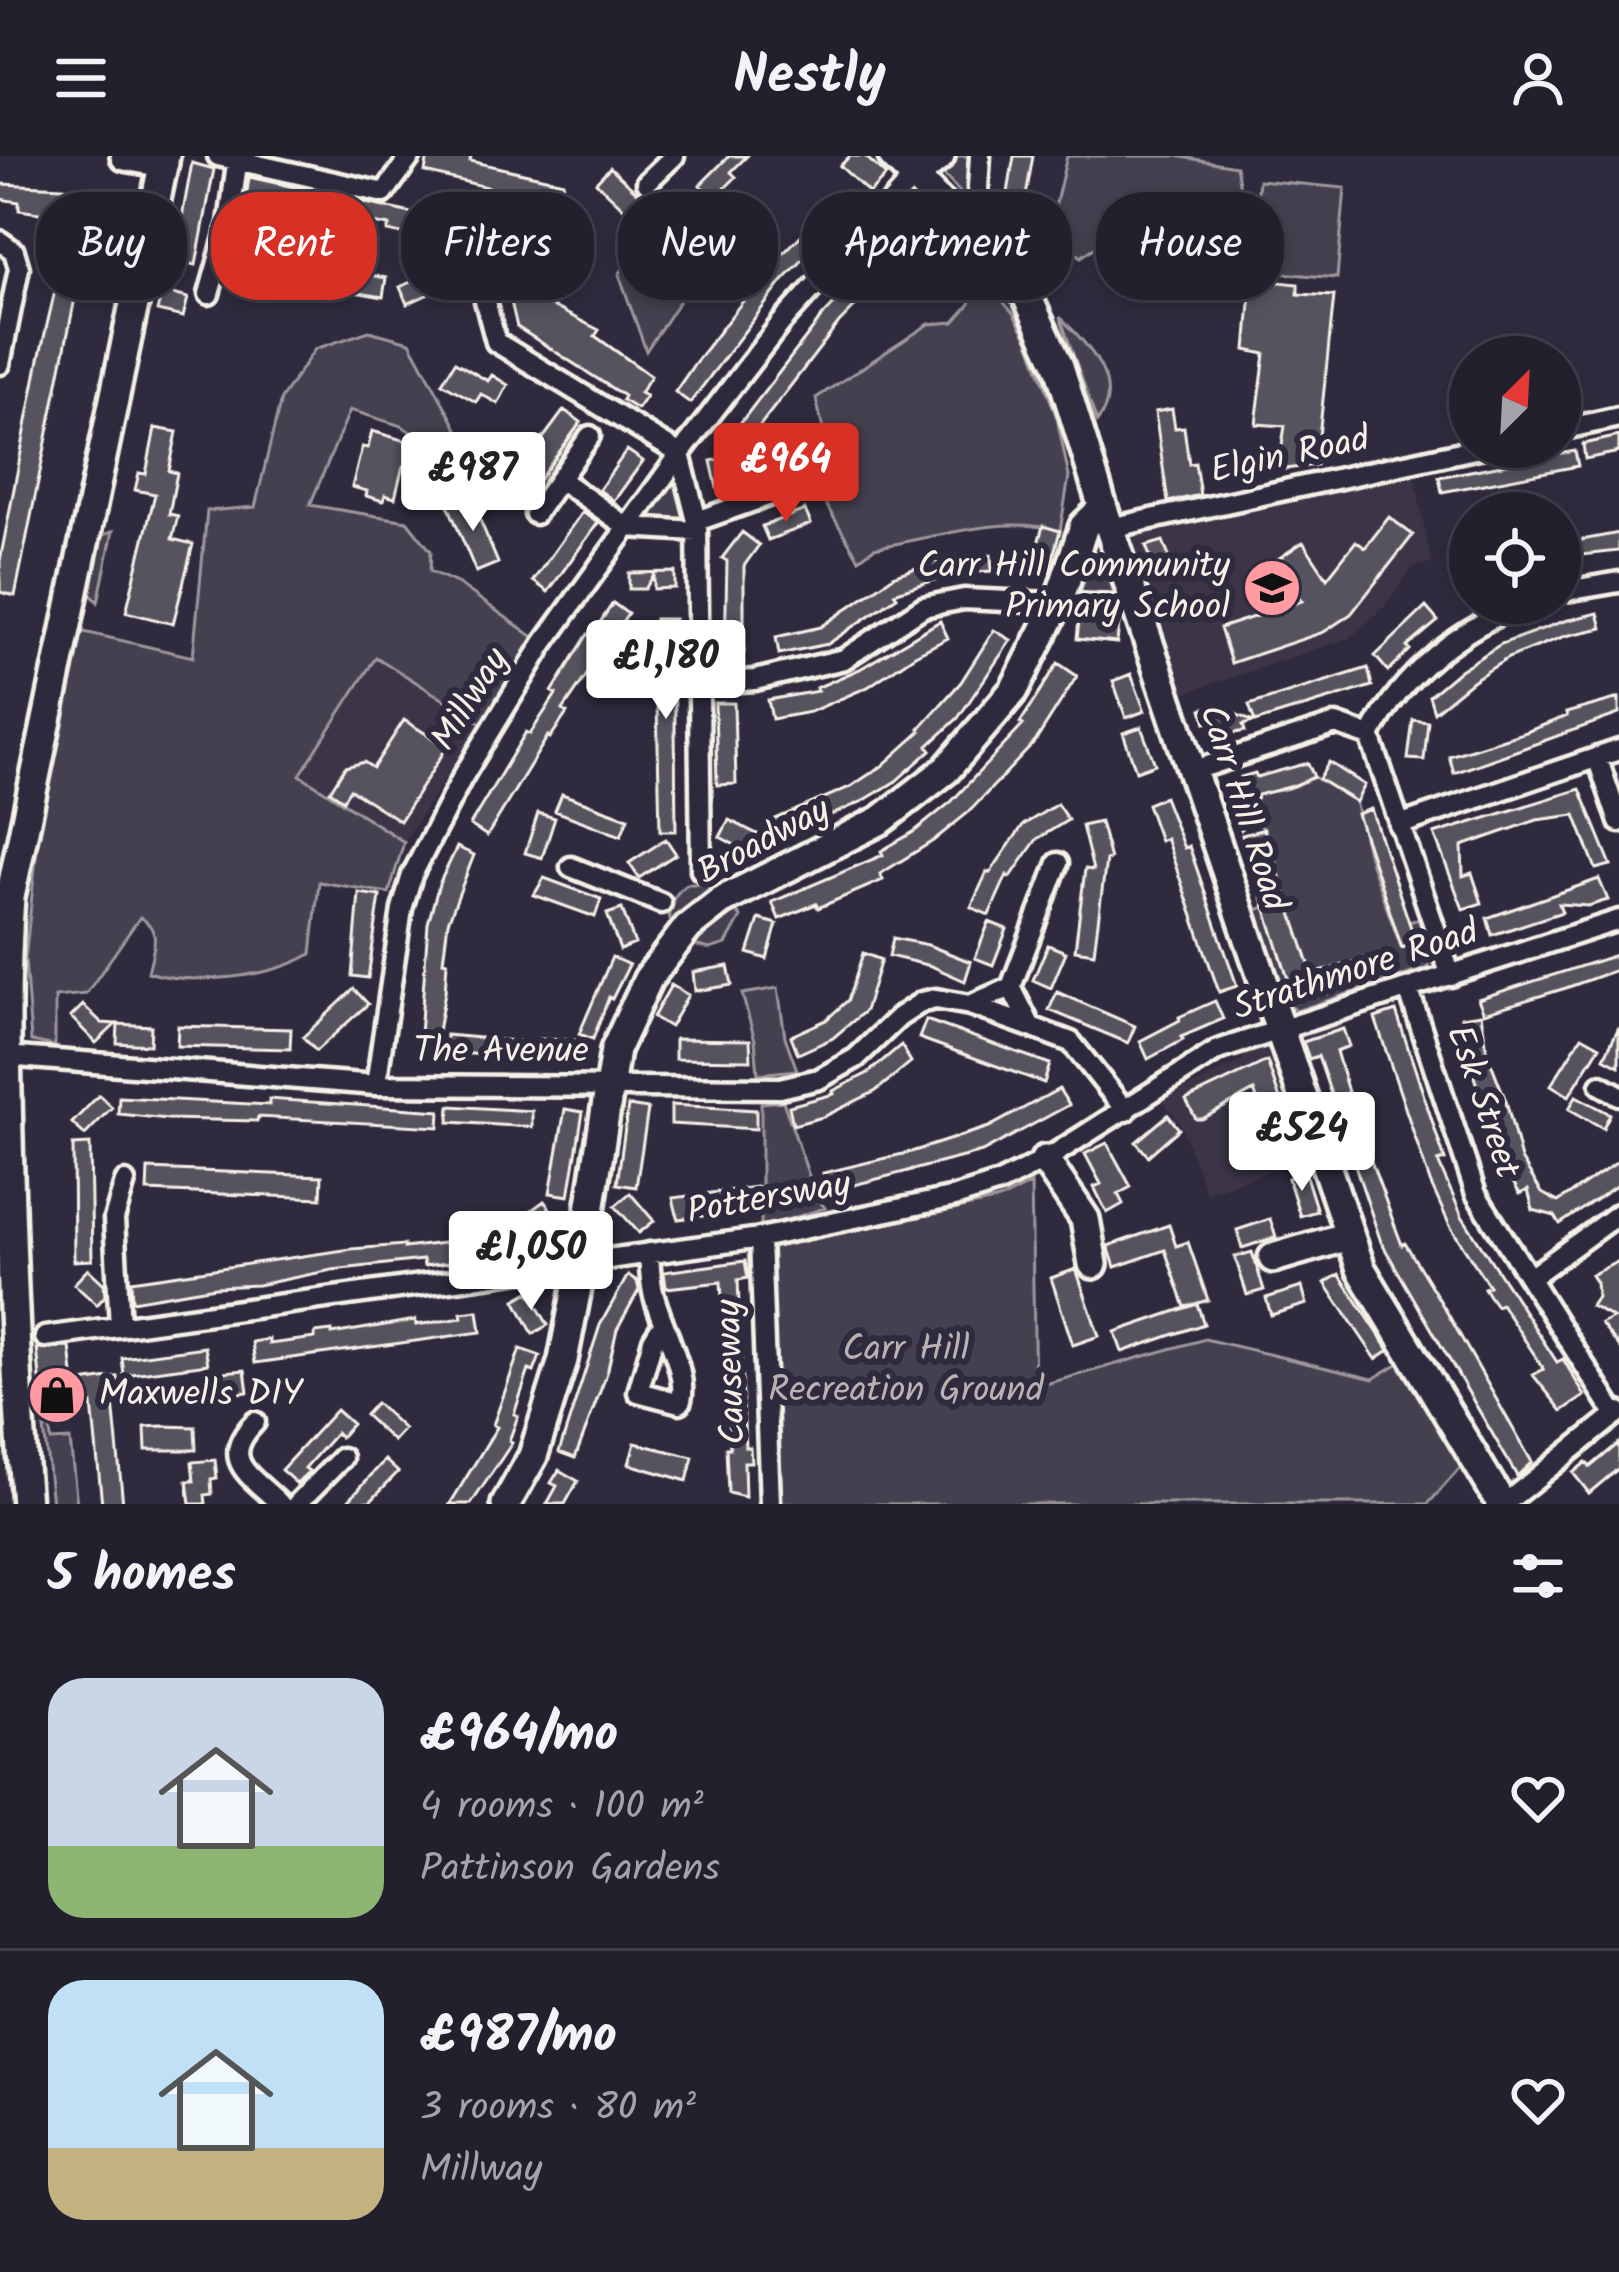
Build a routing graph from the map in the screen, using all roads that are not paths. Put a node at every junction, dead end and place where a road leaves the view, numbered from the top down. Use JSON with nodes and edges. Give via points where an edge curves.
{"nodes":[{"id":1,"x":125,"y":156,"type":"edge"},
{"id":2,"x":411,"y":156,"type":"edge"},
{"id":3,"x":674,"y":156,"type":"edge"},
{"id":4,"x":893,"y":156,"type":"edge"},
{"id":5,"x":940,"y":156,"type":"edge"},
{"id":6,"x":980,"y":156,"type":"edge"},
{"id":7,"x":231,"y":157,"type":"edge"},
{"id":8,"x":164,"y":159,"type":"edge"},
{"id":9,"x":914,"y":177,"type":"junction"},
{"id":10,"x":647,"y":182,"type":"dead end"},
{"id":11,"x":929,"y":192,"type":"edge"},
{"id":12,"x":979,"y":192,"type":"edge"},
{"id":13,"x":0,"y":241,"type":"edge"},
{"id":14,"x":209,"y":294,"type":"dead end"},
{"id":15,"x":1029,"y":300,"type":"edge"},
{"id":16,"x":485,"y":301,"type":"dead end"},
{"id":17,"x":0,"y":364,"type":"edge"},
{"id":18,"x":1619,"y":417,"type":"edge"},
{"id":19,"x":1581,"y":425,"type":"edge"},
{"id":20,"x":590,"y":436,"type":"dead end"},
{"id":21,"x":680,"y":454,"type":"junction"},
{"id":22,"x":1449,"y":454,"type":"edge"},
{"id":23,"x":561,"y":480,"type":"junction"},
{"id":24,"x":776,"y":493,"type":"dead end"},
{"id":25,"x":535,"y":514,"type":"dead end"},
{"id":26,"x":1107,"y":518,"type":"junction"},
{"id":27,"x":697,"y":526,"type":"junction"},
{"id":28,"x":627,"y":527,"type":"junction"},
{"id":29,"x":1619,"y":582,"type":"edge"},
{"id":30,"x":1581,"y":588,"type":"edge"},
{"id":31,"x":1058,"y":603,"type":"junction"},
{"id":32,"x":1114,"y":607,"type":"dead end"},
{"id":33,"x":1482,"y":624,"type":"edge"},
{"id":34,"x":700,"y":684,"type":"junction"},
{"id":35,"x":1370,"y":736,"type":"junction"},
{"id":36,"x":1619,"y":750,"type":"edge"},
{"id":37,"x":1598,"y":757,"type":"junction"},
{"id":38,"x":1192,"y":771,"type":"junction"},
{"id":39,"x":1619,"y":822,"type":"edge"},
{"id":40,"x":1400,"y":825,"type":"junction"},
{"id":41,"x":1058,"y":863,"type":"dead end"},
{"id":42,"x":571,"y":867,"type":"dead end"},
{"id":43,"x":700,"y":870,"type":"dead end"},
{"id":44,"x":661,"y":903,"type":"dead end"},
{"id":45,"x":1619,"y":920,"type":"edge"},
{"id":46,"x":1450,"y":976,"type":"junction"},
{"id":47,"x":1012,"y":987,"type":"junction"},
{"id":48,"x":1409,"y":991,"type":"junction"},
{"id":49,"x":970,"y":1005,"type":"junction"},
{"id":50,"x":1030,"y":1028,"type":"junction"},
{"id":51,"x":1279,"y":1030,"type":"junction"},
{"id":52,"x":5,"y":1056,"type":"junction"},
{"id":53,"x":376,"y":1085,"type":"junction"},
{"id":54,"x":608,"y":1086,"type":"junction"},
{"id":55,"x":1126,"y":1111,"type":"junction"},
{"id":56,"x":4,"y":1134,"type":"edge"},
{"id":57,"x":1045,"y":1160,"type":"junction"},
{"id":58,"x":125,"y":1182,"type":"dead end"},
{"id":59,"x":1619,"y":1213,"type":"edge"},
{"id":60,"x":1348,"y":1236,"type":"junction"},
{"id":61,"x":760,"y":1238,"type":"junction"},
{"id":62,"x":649,"y":1253,"type":"junction"},
{"id":63,"x":1273,"y":1258,"type":"dead end"},
{"id":64,"x":582,"y":1262,"type":"junction"},
{"id":65,"x":1093,"y":1264,"type":"dead end"},
{"id":66,"x":1530,"y":1278,"type":"junction"},
{"id":67,"x":663,"y":1324,"type":"dead end"},
{"id":68,"x":120,"y":1326,"type":"junction"},
{"id":69,"x":45,"y":1337,"type":"dead end"},
{"id":70,"x":9,"y":1396,"type":"edge"},
{"id":71,"x":1618,"y":1414,"type":"edge"},
{"id":72,"x":255,"y":1422,"type":"dead end"},
{"id":73,"x":342,"y":1458,"type":"dead end"},
{"id":74,"x":26,"y":1504,"type":"edge"},
{"id":75,"x":280,"y":1504,"type":"edge"},
{"id":76,"x":297,"y":1504,"type":"edge"},
{"id":77,"x":506,"y":1504,"type":"edge"},
{"id":78,"x":770,"y":1504,"type":"edge"},
{"id":79,"x":1503,"y":1504,"type":"edge"}],
"edges":[{"from":1,"to":8,"type":"street"},
{"from":2,"to":7,"type":"street","via":[[384,193]]},
{"from":3,"to":10,"type":"street"},
{"from":4,"to":9,"type":"street","name":"Carr Hill Road"},
{"from":5,"to":9,"type":"street"},
{"from":6,"to":12,"type":"street"},
{"from":7,"to":14,"type":"street","via":[[230,223]]},
{"from":8,"to":52,"type":"street","via":[[10,897]]},
{"from":9,"to":11,"type":"street","name":"Carr Hill Road"},
{"from":9,"to":21,"type":"street","name":"Millway","via":[[781,322]]},
{"from":13,"to":17,"type":"street","via":[[19,268]]},
{"from":15,"to":26,"type":"street","name":"Carr Hill Road","via":[[1059,366]]},
{"from":16,"to":21,"type":"street","via":[[496,342]]},
{"from":18,"to":19,"type":"street"},
{"from":20,"to":23,"type":"street"},
{"from":21,"to":27,"type":"street"},
{"from":21,"to":28,"type":"street","name":"Millway"},
{"from":22,"to":26,"type":"street","name":"Elgin Road"},
{"from":23,"to":25,"type":"street"},
{"from":23,"to":28,"type":"street"},
{"from":24,"to":27,"type":"street"},
{"from":26,"to":31,"type":"street","name":"Broadway","via":[[1084,526]]},
{"from":26,"to":38,"type":"street","name":"Carr Hill Road"},
{"from":27,"to":28,"type":"street"},
{"from":27,"to":34,"type":"street"},
{"from":28,"to":53,"type":"street","name":"Millway","via":[[521,682],[412,875]]},
{"from":29,"to":30,"type":"street"},
{"from":31,"to":32,"type":"street"},
{"from":31,"to":34,"type":"street","via":[[964,599],[923,607],[844,659]]},
{"from":31,"to":54,"type":"street","name":"Broadway","via":[[1014,690],[946,770],[881,820],[738,890],[688,928],[636,999]]},
{"from":33,"to":35,"type":"street","via":[[1396,693]]},
{"from":34,"to":43,"type":"street"},
{"from":35,"to":38,"type":"street","via":[[1336,724]]},
{"from":35,"to":40,"type":"street"},
{"from":36,"to":37,"type":"street"},
{"from":37,"to":39,"type":"street"},
{"from":37,"to":40,"type":"street"},
{"from":38,"to":51,"type":"street","name":"Carr Hill Road"},
{"from":40,"to":46,"type":"street"},
{"from":41,"to":47,"type":"street"},
{"from":42,"to":44,"type":"street"},
{"from":45,"to":46,"type":"street","name":"Strathmore Road"},
{"from":46,"to":48,"type":"street","name":"Strathmore Road"},
{"from":47,"to":49,"type":"street","name":"The Avenue"},
{"from":47,"to":50,"type":"street"},
{"from":48,"to":51,"type":"street","name":"Strathmore Road"},
{"from":48,"to":66,"type":"street","name":"Esk Street","via":[[1476,1194]]},
{"from":49,"to":50,"type":"street","name":"The Avenue"},
{"from":49,"to":54,"type":"street","name":"The Avenue","via":[[922,1001],[856,1058],[780,1088]]},
{"from":50,"to":55,"type":"street","name":"The Avenue","via":[[1071,1042]]},
{"from":51,"to":55,"type":"street","name":"Strathmore Road","via":[[1218,1050]]},
{"from":51,"to":60,"type":"street","name":"Carr Hill Road"},
{"from":52,"to":53,"type":"street","name":"The Avenue"},
{"from":52,"to":56,"type":"street"},
{"from":53,"to":54,"type":"street","name":"The Avenue"},
{"from":54,"to":64,"type":"street","name":"Broadway"},
{"from":55,"to":57,"type":"street","name":"Pottersway"},
{"from":56,"to":70,"type":"street"},
{"from":57,"to":61,"type":"street","name":"Pottersway","via":[[955,1197]]},
{"from":57,"to":65,"type":"street","via":[[1085,1219]]},
{"from":58,"to":68,"type":"street","via":[[114,1219]]},
{"from":59,"to":66,"type":"street"},
{"from":60,"to":63,"type":"street"},
{"from":60,"to":79,"type":"street","name":"Carr Hill Road"},
{"from":61,"to":62,"type":"street","name":"Pottersway"},
{"from":61,"to":78,"type":"street","name":"Causeway"},
{"from":62,"to":64,"type":"street","name":"Pottersway"},
{"from":62,"to":67,"type":"street"},
{"from":64,"to":68,"type":"street","name":"Pottersway"},
{"from":64,"to":77,"type":"street","name":"Broadway","via":[[533,1456]]},
{"from":66,"to":71,"type":"street","name":"Esk Street"},
{"from":68,"to":69,"type":"street","name":"Pottersway"},
{"from":70,"to":74,"type":"street"},
{"from":71,"to":79,"type":"street"},
{"from":72,"to":75,"type":"street","via":[[241,1436],[239,1466]]},
{"from":73,"to":76,"type":"street"}]}
